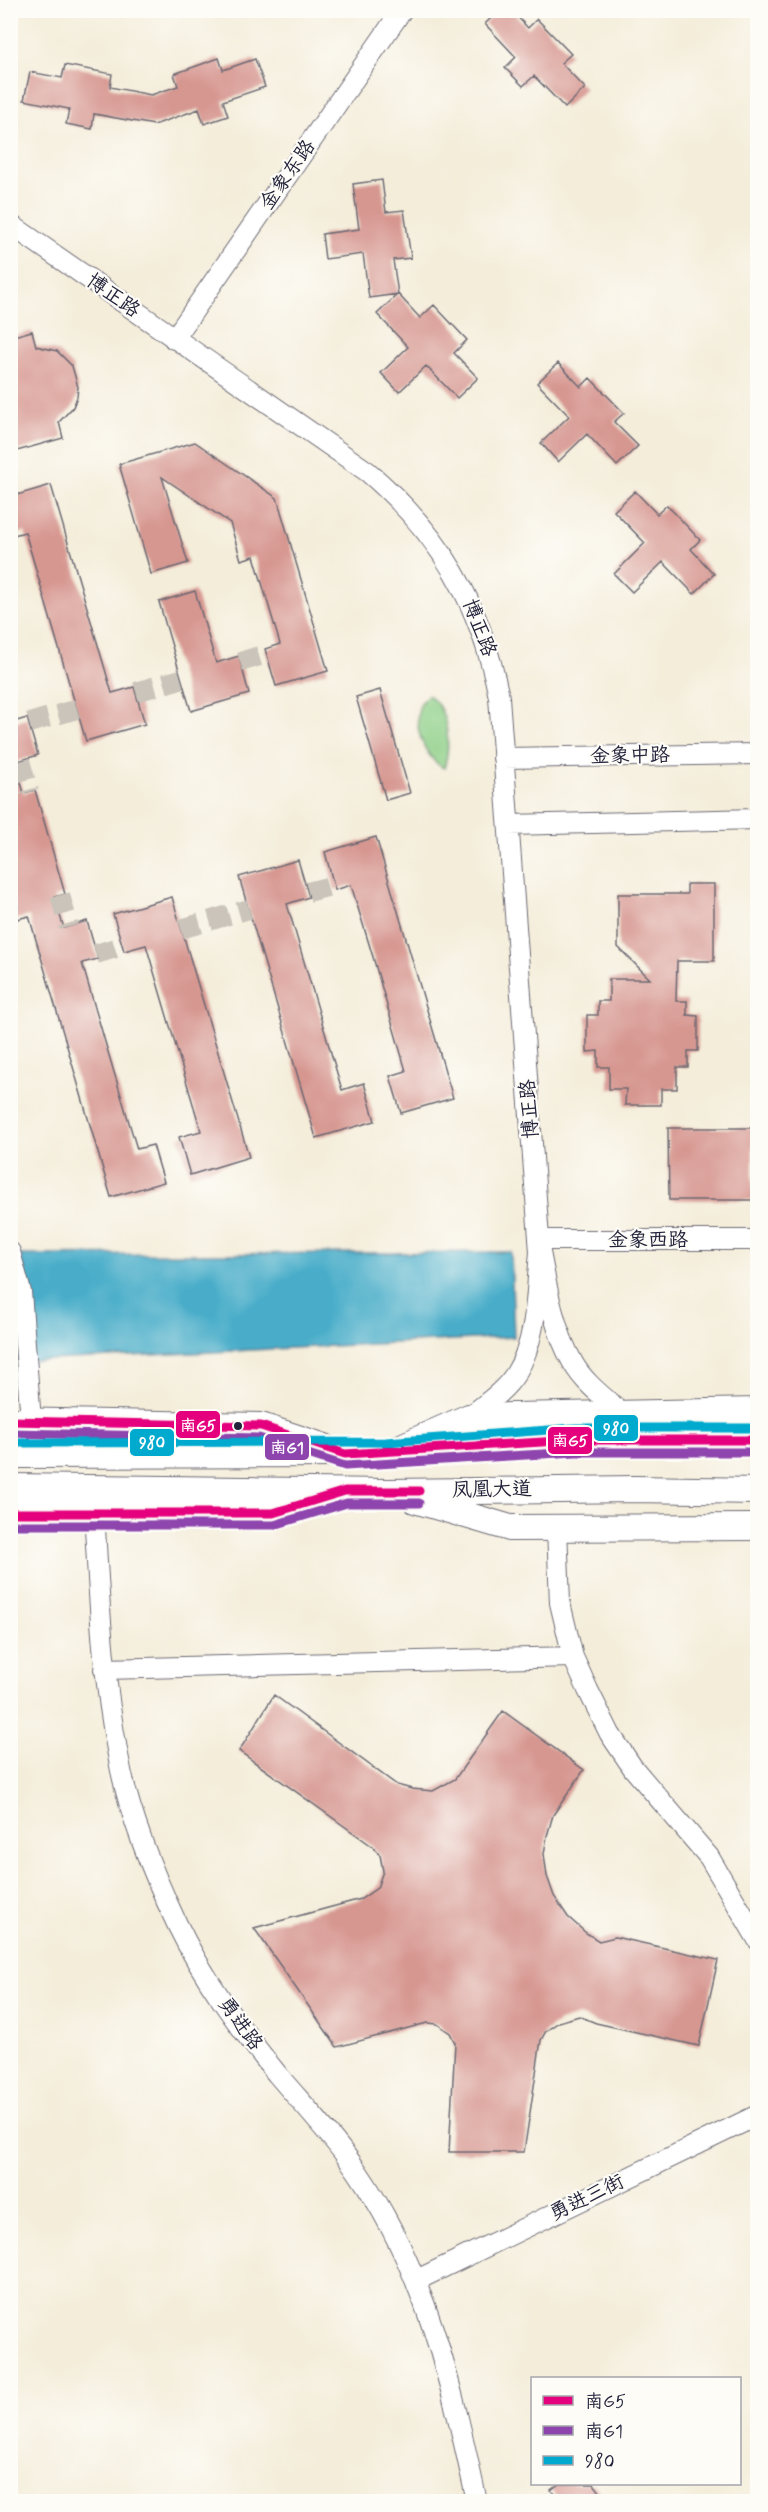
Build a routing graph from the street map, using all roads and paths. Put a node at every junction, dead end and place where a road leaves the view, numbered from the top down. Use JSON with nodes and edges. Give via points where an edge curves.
{"nodes":[{"id":1,"x":402,"y":10,"type":"edge"},
{"id":2,"x":10,"y":224,"type":"edge"},
{"id":3,"x":174,"y":339,"type":"junction"},
{"id":4,"x":758,"y":754,"type":"edge"},
{"id":5,"x":504,"y":758,"type":"junction"},
{"id":6,"x":758,"y":819,"type":"edge"},
{"id":7,"x":509,"y":825,"type":"junction"},
{"id":8,"x":758,"y":1240,"type":"edge"},
{"id":9,"x":540,"y":1246,"type":"junction"},
{"id":10,"x":10,"y":1252,"type":"edge"},
{"id":11,"x":758,"y":1411,"type":"edge"},
{"id":12,"x":622,"y":1413,"type":"junction"},
{"id":13,"x":469,"y":1417,"type":"junction"},
{"id":14,"x":21,"y":1421,"type":"edge"},
{"id":15,"x":758,"y":1440,"type":"edge"},
{"id":16,"x":345,"y":1454,"type":"junction"},
{"id":17,"x":386,"y":1454,"type":"junction"},
{"id":18,"x":10,"y":1455,"type":"edge"},
{"id":19,"x":10,"y":1487,"type":"edge"},
{"id":20,"x":345,"y":1491,"type":"junction"},
{"id":21,"x":758,"y":1491,"type":"edge"},
{"id":22,"x":389,"y":1492,"type":"junction"},
{"id":23,"x":94,"y":1511,"type":"junction"},
{"id":24,"x":10,"y":1513,"type":"edge"},
{"id":25,"x":758,"y":1527,"type":"edge"},
{"id":26,"x":557,"y":1528,"type":"junction"},
{"id":27,"x":573,"y":1657,"type":"junction"},
{"id":28,"x":104,"y":1669,"type":"junction"},
{"id":29,"x":758,"y":1940,"type":"edge"},
{"id":30,"x":758,"y":2115,"type":"edge"},
{"id":31,"x":417,"y":2280,"type":"junction"},
{"id":32,"x":477,"y":2502,"type":"edge"}],
"edges":[{"from":1,"to":3,"type":"street","name":"金象东路"},
{"from":2,"to":3,"type":"street","name":"博正路"},
{"from":3,"to":5,"type":"street","name":"博正路","via":[[368,472],[429,534],[461,582],[484,637],[500,697]]},
{"from":4,"to":5,"type":"street","name":"金象中路"},
{"from":5,"to":7,"type":"street","name":"博正路"},
{"from":6,"to":7,"type":"street"},
{"from":7,"to":9,"type":"street","name":"博正路"},
{"from":8,"to":9,"type":"street","name":"金象西路"},
{"from":9,"to":12,"type":"street","via":[[547,1293],[573,1364]]},
{"from":9,"to":13,"type":"street","via":[[531,1341],[516,1374]]},
{"from":10,"to":14,"type":"street","via":[[21,1292],[29,1389]]},
{"from":11,"to":12,"type":"main road"},
{"from":12,"to":13,"type":"main road"},
{"from":13,"to":17,"type":"main road"},
{"from":14,"to":16,"type":"main road","via":[[261,1426]]},
{"from":15,"to":17,"type":"main road","via":[[576,1440]]},
{"from":16,"to":17,"type":"main road"},
{"from":16,"to":18,"type":"main road"},
{"from":19,"to":20,"type":"main road","name":"凤凰大道"},
{"from":20,"to":22,"type":"main road","name":"凤凰大道"},
{"from":20,"to":23,"type":"main road","via":[[273,1513]]},
{"from":21,"to":22,"type":"main road","name":"凤凰大道"},
{"from":22,"to":26,"type":"main road","via":[[510,1528]]},
{"from":23,"to":24,"type":"main road"},
{"from":23,"to":28,"type":"street","name":"勇进路"},
{"from":25,"to":26,"type":"main road"},
{"from":26,"to":27,"type":"street","via":[[560,1603]]},
{"from":27,"to":28,"type":"street"},
{"from":27,"to":29,"type":"street","via":[[610,1734],[633,1768],[709,1857]]},
{"from":28,"to":31,"type":"street","name":"勇进路","via":[[118,1758],[130,1801],[143,1844],[178,1926],[223,2004],[357,2171],[390,2224]]},
{"from":30,"to":31,"type":"street","name":"勇进三街"},
{"from":31,"to":32,"type":"street","name":"勇进路","via":[[450,2379]]}]}
